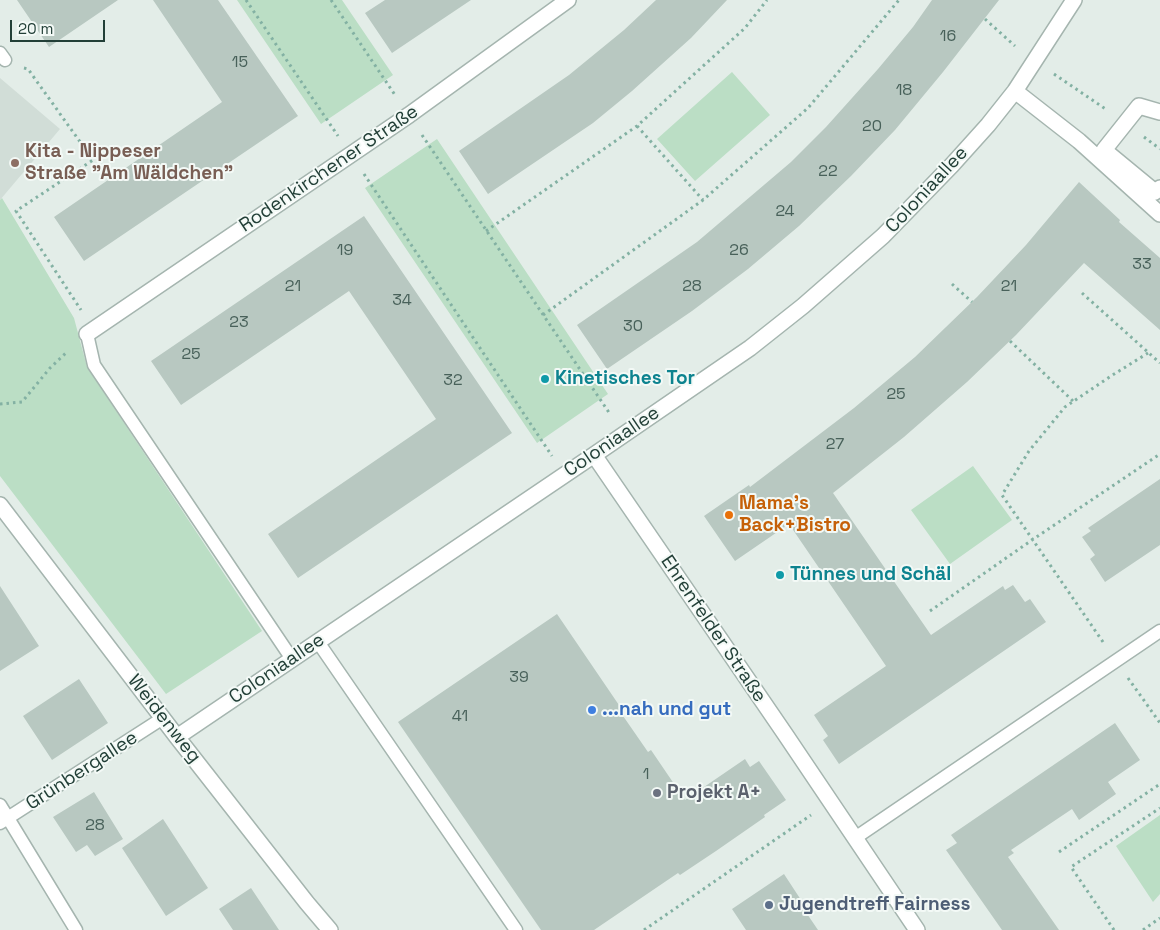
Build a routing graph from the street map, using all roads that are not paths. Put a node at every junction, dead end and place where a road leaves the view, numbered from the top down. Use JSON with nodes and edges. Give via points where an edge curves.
{"nodes":[{"id":1,"x":568,"y":0,"type":"edge"},
{"id":2,"x":1074,"y":0,"type":"edge"},
{"id":3,"x":1015,"y":91,"type":"junction"},
{"id":4,"x":1160,"y":112,"type":"edge"},
{"id":5,"x":1160,"y":188,"type":"edge"},
{"id":6,"x":1160,"y":214,"type":"edge"},
{"id":7,"x":91,"y":332,"type":"joint"},
{"id":8,"x":594,"y":455,"type":"junction"},
{"id":9,"x":0,"y":505,"type":"edge"},
{"id":10,"x":1160,"y":631,"type":"edge"},
{"id":11,"x":318,"y":642,"type":"junction"},
{"id":12,"x":292,"y":659,"type":"junction"},
{"id":13,"x":163,"y":718,"type":"junction"},
{"id":14,"x":177,"y":737,"type":"junction"},
{"id":15,"x":0,"y":805,"type":"edge"},
{"id":16,"x":4,"y":821,"type":"edge"},
{"id":17,"x":854,"y":838,"type":"junction"},
{"id":18,"x":76,"y":930,"type":"edge"},
{"id":19,"x":330,"y":930,"type":"edge"},
{"id":20,"x":516,"y":930,"type":"edge"},
{"id":21,"x":917,"y":930,"type":"edge"}],
"edges":[{"from":1,"to":7,"type":"street","name":"Rodenkirchener Straße","via":[[409,115]]},
{"from":2,"to":3,"type":"street","name":"Coloniaallee"},
{"from":3,"to":6,"type":"street","via":[[1079,141]]},
{"from":3,"to":8,"type":"street","name":"Coloniaallee","via":[[952,165],[876,243],[750,348]]},
{"from":4,"to":5,"type":"street","via":[[1138,106],[1104,150],[1155,192]]},
{"from":7,"to":12,"type":"lane","via":[[94,365]]},
{"from":8,"to":11,"type":"street","name":"Coloniaallee"},
{"from":8,"to":17,"type":"street","name":"Ehrenfelder Straße"},
{"from":9,"to":13,"type":"street","name":"Weidenweg"},
{"from":10,"to":17,"type":"lane"},
{"from":11,"to":12,"type":"street","name":"Coloniaallee"},
{"from":11,"to":20,"type":"lane"},
{"from":12,"to":14,"type":"street","name":"Coloniaallee"},
{"from":13,"to":14,"type":"street","name":"Weidenweg"},
{"from":13,"to":16,"type":"lane","name":"Grünbergallee"},
{"from":14,"to":19,"type":"street","name":"Weidenweg"},
{"from":15,"to":16,"type":"lane"},
{"from":16,"to":18,"type":"lane"},
{"from":17,"to":21,"type":"street","name":"Ehrenfelder Straße"}]}
